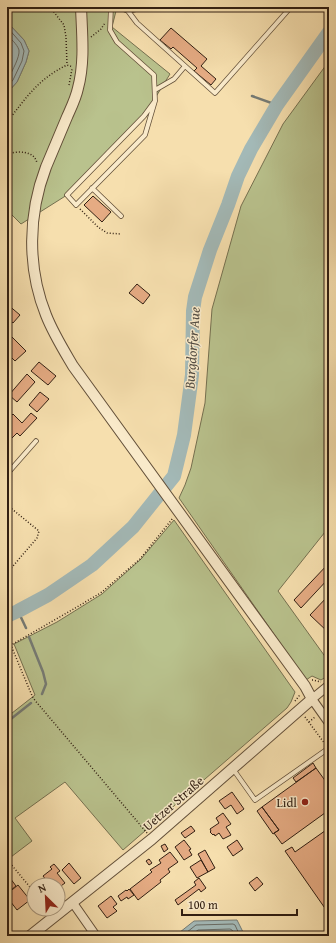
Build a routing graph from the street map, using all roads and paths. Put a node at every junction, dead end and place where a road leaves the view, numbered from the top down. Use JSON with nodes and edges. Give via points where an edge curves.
{"nodes":[{"id":1,"x":50,"y":7,"type":"edge"},
{"id":2,"x":81,"y":7,"type":"edge"},
{"id":3,"x":110,"y":7,"type":"edge"},
{"id":4,"x":118,"y":7,"type":"edge"},
{"id":5,"x":146,"y":7,"type":"edge"},
{"id":6,"x":291,"y":7,"type":"edge"},
{"id":7,"x":128,"y":11,"type":"junction"},
{"id":8,"x":110,"y":18,"type":"junction"},
{"id":9,"x":91,"y":38,"type":"dead end"},
{"id":10,"x":67,"y":65,"type":"junction"},
{"id":11,"x":185,"y":66,"type":"junction"},
{"id":12,"x":155,"y":90,"type":"junction"},
{"id":13,"x":68,"y":91,"type":"dead end"},
{"id":14,"x":155,"y":100,"type":"junction"},
{"id":15,"x":7,"y":122,"type":"edge"},
{"id":16,"x":7,"y":154,"type":"edge"},
{"id":17,"x":41,"y":161,"type":"dead end"},
{"id":18,"x":92,"y":188,"type":"junction"},
{"id":19,"x":76,"y":205,"type":"junction"},
{"id":20,"x":121,"y":216,"type":"dead end"},
{"id":21,"x":121,"y":234,"type":"dead end"},
{"id":22,"x":36,"y":441,"type":"dead end"},
{"id":23,"x":7,"y":474,"type":"edge"},
{"id":24,"x":7,"y":505,"type":"edge"},
{"id":25,"x":174,"y":517,"type":"dead end"},
{"id":26,"x":7,"y":574,"type":"edge"},
{"id":27,"x":7,"y":636,"type":"edge"},
{"id":28,"x":11,"y":645,"type":"junction"},
{"id":29,"x":7,"y":646,"type":"edge"},
{"id":30,"x":329,"y":685,"type":"edge"},
{"id":31,"x":312,"y":699,"type":"junction"},
{"id":32,"x":329,"y":700,"type":"edge"},
{"id":33,"x":329,"y":706,"type":"edge"},
{"id":34,"x":299,"y":710,"type":"junction"},
{"id":35,"x":329,"y":723,"type":"edge"},
{"id":36,"x":329,"y":748,"type":"edge"},
{"id":37,"x":232,"y":769,"type":"junction"},
{"id":38,"x":152,"y":839,"type":"junction"},
{"id":39,"x":10,"y":863,"type":"dead end"},
{"id":40,"x":26,"y":882,"type":"edge"},
{"id":41,"x":72,"y":903,"type":"junction"},
{"id":42,"x":30,"y":936,"type":"edge"},
{"id":43,"x":96,"y":936,"type":"edge"}],
"edges":[{"from":1,"to":10,"type":"path","via":[[64,25]]},
{"from":2,"to":31,"type":"street","via":[[83,39],[78,88],[38,192],[33,224],[32,250],[39,296],[46,316],[73,366]]},
{"from":3,"to":8,"type":"lane"},
{"from":4,"to":7,"type":"lane"},
{"from":5,"to":7,"type":"lane"},
{"from":6,"to":11,"type":"lane","via":[[215,93]]},
{"from":7,"to":11,"type":"lane","via":[[136,23]]},
{"from":8,"to":9,"type":"path"},
{"from":8,"to":12,"type":"lane","via":[[110,30],[117,42],[154,75]]},
{"from":10,"to":13,"type":"path","via":[[72,67]]},
{"from":10,"to":15,"type":"path","via":[[50,74],[32,91]]},
{"from":11,"to":12,"type":"lane","via":[[174,79]]},
{"from":12,"to":14,"type":"lane"},
{"from":14,"to":18,"type":"lane","via":[[145,135]]},
{"from":14,"to":19,"type":"lane","via":[[144,116],[67,196]]},
{"from":16,"to":17,"type":"path","via":[[29,153],[36,159],[38,168]]},
{"from":18,"to":19,"type":"lane"},
{"from":18,"to":20,"type":"lane"},
{"from":19,"to":21,"type":"path","via":[[102,230]]},
{"from":22,"to":23,"type":"lane"},
{"from":24,"to":26,"type":"path","via":[[38,531],[37,538]]},
{"from":25,"to":28,"type":"path","via":[[140,558],[102,592]]},
{"from":27,"to":28,"type":"path"},
{"from":28,"to":29,"type":"path"},
{"from":28,"to":38,"type":"path","via":[[33,698]]},
{"from":30,"to":31,"type":"street","name":"Uetzer Straße"},
{"from":31,"to":34,"type":"street","name":"Uetzer Straße"},
{"from":31,"to":35,"type":"street"},
{"from":32,"to":33,"type":"path"},
{"from":34,"to":36,"type":"path"},
{"from":34,"to":37,"type":"street","name":"Uetzer Straße"},
{"from":36,"to":37,"type":"lane","via":[[255,800]]},
{"from":37,"to":38,"type":"street","name":"Uetzer Straße"},
{"from":38,"to":41,"type":"street","name":"Uetzer Straße"},
{"from":39,"to":40,"type":"path"},
{"from":41,"to":42,"type":"street","name":"Uetzer Straße"},
{"from":41,"to":43,"type":"street"}]}
